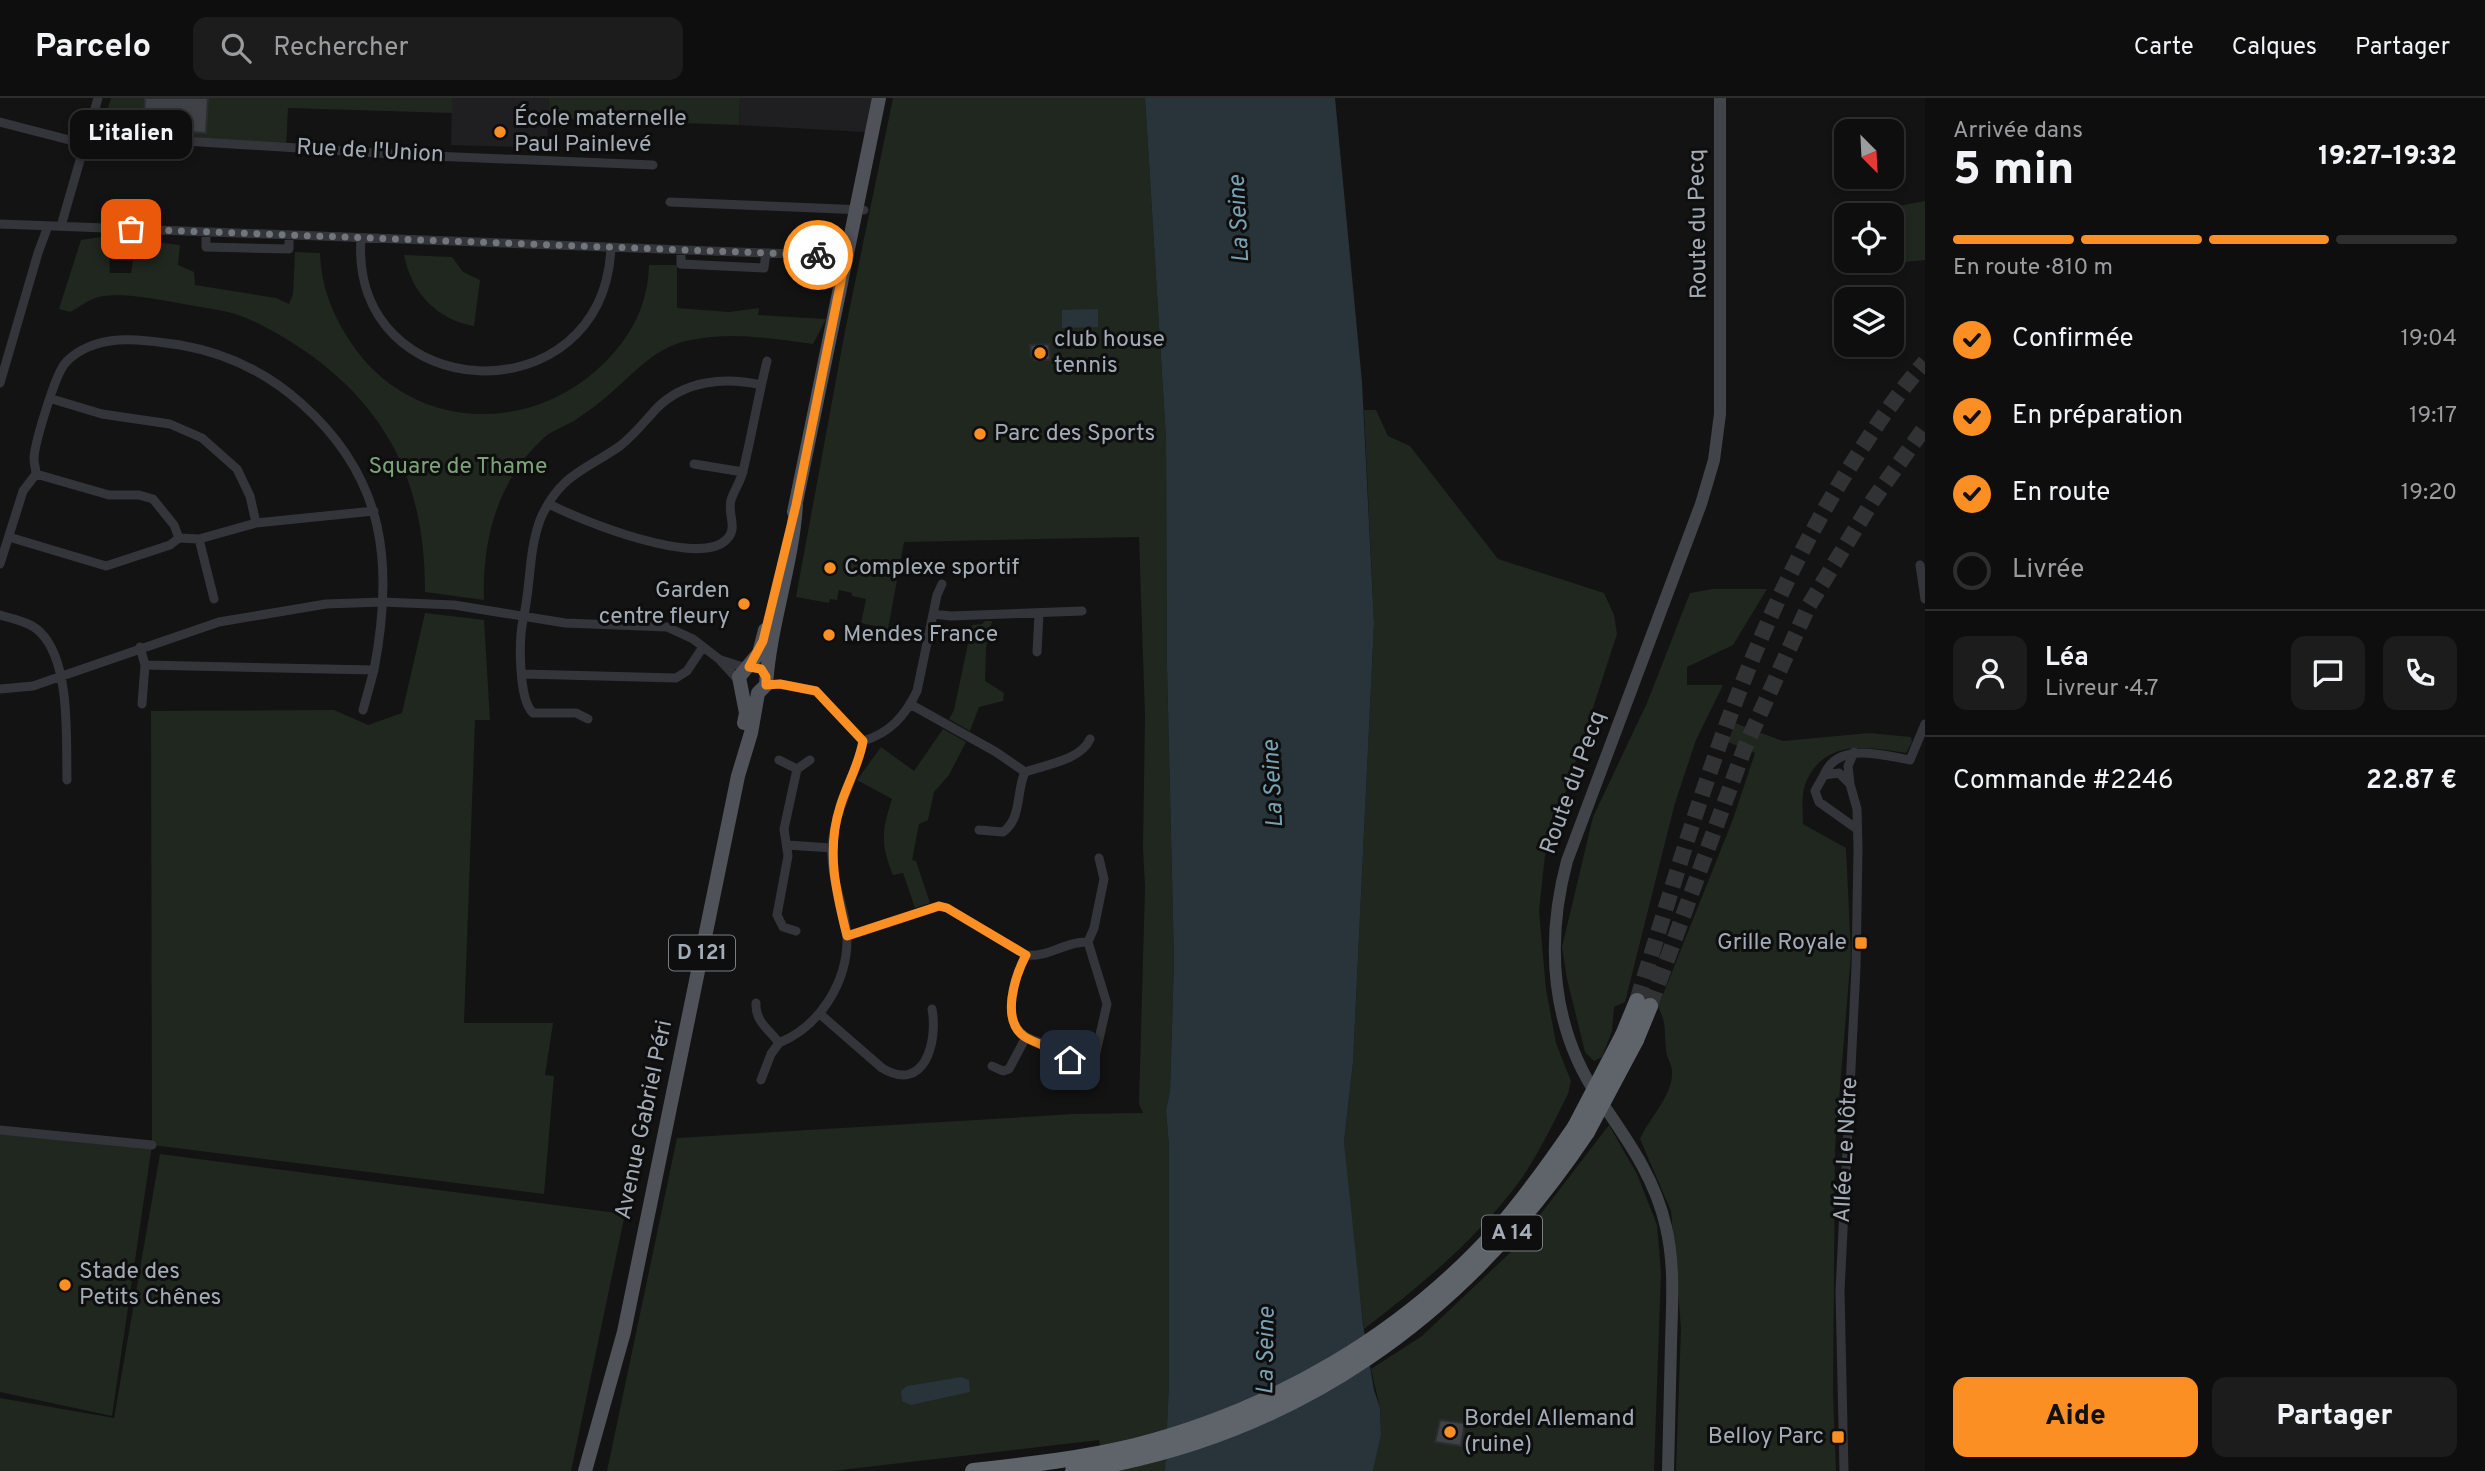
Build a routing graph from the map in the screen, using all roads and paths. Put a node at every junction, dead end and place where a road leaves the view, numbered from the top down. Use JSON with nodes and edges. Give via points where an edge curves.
{"nodes":[{"id":1,"x":99,"y":98,"type":"edge"},
{"id":2,"x":879,"y":98,"type":"edge"},
{"id":3,"x":885,"y":98,"type":"edge"},
{"id":4,"x":1720,"y":98,"type":"edge"},
{"id":5,"x":0,"y":122,"type":"edge"},
{"id":6,"x":87,"y":139,"type":"junction"},
{"id":7,"x":653,"y":165,"type":"dead end"},
{"id":8,"x":670,"y":202,"type":"dead end"},
{"id":9,"x":857,"y":210,"type":"junction"},
{"id":10,"x":0,"y":224,"type":"edge"},
{"id":11,"x":48,"y":226,"type":"junction"},
{"id":12,"x":61,"y":226,"type":"junction"},
{"id":13,"x":206,"y":232,"type":"junction"},
{"id":14,"x":289,"y":235,"type":"junction"},
{"id":15,"x":360,"y":238,"type":"junction"},
{"id":16,"x":611,"y":247,"type":"junction"},
{"id":17,"x":681,"y":250,"type":"junction"},
{"id":18,"x":766,"y":253,"type":"junction"},
{"id":19,"x":850,"y":257,"type":"junction"},
{"id":20,"x":767,"y":361,"type":"dead end"},
{"id":21,"x":0,"y":383,"type":"edge"},
{"id":22,"x":761,"y":385,"type":"junction"},
{"id":23,"x":821,"y":388,"type":"junction"},
{"id":24,"x":52,"y":399,"type":"junction"},
{"id":25,"x":694,"y":464,"type":"dead end"},
{"id":26,"x":743,"y":472,"type":"junction"},
{"id":27,"x":36,"y":474,"type":"junction"},
{"id":28,"x":549,"y":504,"type":"junction"},
{"id":29,"x":796,"y":505,"type":"junction"},
{"id":30,"x":374,"y":512,"type":"junction"},
{"id":31,"x":256,"y":523,"type":"junction"},
{"id":32,"x":9,"y":537,"type":"junction"},
{"id":33,"x":179,"y":538,"type":"junction"},
{"id":34,"x":200,"y":539,"type":"junction"},
{"id":35,"x":0,"y":564,"type":"edge"},
{"id":36,"x":1920,"y":565,"type":"dead end"},
{"id":37,"x":942,"y":584,"type":"dead end"},
{"id":38,"x":214,"y":599,"type":"dead end"},
{"id":39,"x":1925,"y":599,"type":"edge"},
{"id":40,"x":382,"y":602,"type":"junction"},
{"id":41,"x":1082,"y":611,"type":"dead end"},
{"id":42,"x":933,"y":614,"type":"junction"},
{"id":43,"x":1038,"y":614,"type":"junction"},
{"id":44,"x":0,"y":615,"type":"edge"},
{"id":45,"x":524,"y":617,"type":"junction"},
{"id":46,"x":140,"y":647,"type":"junction"},
{"id":47,"x":701,"y":649,"type":"junction"},
{"id":48,"x":1037,"y":652,"type":"dead end"},
{"id":49,"x":719,"y":659,"type":"junction"},
{"id":50,"x":145,"y":665,"type":"junction"},
{"id":51,"x":374,"y":670,"type":"junction"},
{"id":52,"x":523,"y":674,"type":"junction"},
{"id":53,"x":60,"y":676,"type":"junction"},
{"id":54,"x":744,"y":676,"type":"junction"},
{"id":55,"x":764,"y":685,"type":"junction"},
{"id":56,"x":0,"y":689,"type":"edge"},
{"id":57,"x":142,"y":704,"type":"dead end"},
{"id":58,"x":910,"y":704,"type":"junction"},
{"id":59,"x":363,"y":710,"type":"dead end"},
{"id":60,"x":588,"y":719,"type":"dead end"},
{"id":61,"x":1925,"y":724,"type":"edge"},
{"id":62,"x":1090,"y":739,"type":"dead end"},
{"id":63,"x":863,"y":741,"type":"junction"},
{"id":64,"x":1854,"y":752,"type":"junction"},
{"id":65,"x":779,"y":760,"type":"dead end"},
{"id":66,"x":810,"y":760,"type":"dead end"},
{"id":67,"x":797,"y":769,"type":"junction"},
{"id":68,"x":1025,"y":772,"type":"junction"},
{"id":69,"x":1824,"y":775,"type":"junction"},
{"id":70,"x":738,"y":776,"type":"junction"},
{"id":71,"x":67,"y":780,"type":"dead end"},
{"id":72,"x":1850,"y":783,"type":"junction"},
{"id":73,"x":1857,"y":829,"type":"junction"},
{"id":74,"x":979,"y":830,"type":"dead end"},
{"id":75,"x":787,"y":845,"type":"junction"},
{"id":76,"x":832,"y":848,"type":"junction"},
{"id":77,"x":1099,"y":858,"type":"dead end"},
{"id":78,"x":796,"y":931,"type":"dead end"},
{"id":79,"x":847,"y":936,"type":"junction"},
{"id":80,"x":1088,"y":942,"type":"junction"},
{"id":81,"x":1026,"y":955,"type":"junction"},
{"id":82,"x":756,"y":1003,"type":"dead end"},
{"id":83,"x":1643,"y":1004,"type":"tunnel mouth"},
{"id":84,"x":932,"y":1009,"type":"dead end"},
{"id":85,"x":820,"y":1014,"type":"junction"},
{"id":86,"x":1026,"y":1037,"type":"junction"},
{"id":87,"x":779,"y":1043,"type":"junction"},
{"id":88,"x":992,"y":1066,"type":"dead end"},
{"id":89,"x":761,"y":1080,"type":"dead end"},
{"id":90,"x":0,"y":1130,"type":"edge"},
{"id":91,"x":152,"y":1145,"type":"dead end"},
{"id":92,"x":1103,"y":1460,"type":"junction"},
{"id":93,"x":585,"y":1471,"type":"edge"},
{"id":94,"x":973,"y":1471,"type":"edge"},
{"id":95,"x":1073,"y":1471,"type":"edge"},
{"id":96,"x":1668,"y":1471,"type":"edge"},
{"id":97,"x":1844,"y":1471,"type":"edge"}],
"edges":[{"from":1,"to":6,"type":"street"},
{"from":2,"to":9,"type":"main road","name":"Avenue Gabriel Péri","number":"D 121"},
{"from":3,"to":9,"type":"main road","name":"Avenue Gabriel Péri","number":"D 121"},
{"from":4,"to":96,"type":"main road","name":"Route du Pecq","via":[[1722,362],[1714,460],[1567,861],[1555,925],[1556,988],[1571,1046],[1646,1171],[1666,1225],[1673,1284]]},
{"from":5,"to":6,"type":"street","name":"Rue de l'Union"},
{"from":6,"to":7,"type":"street","name":"Rue de l'Union"},
{"from":6,"to":12,"type":"street"},
{"from":8,"to":9,"type":"street"},
{"from":9,"to":19,"type":"main road","name":"Avenue Gabriel Péri","number":"D 121"},
{"from":10,"to":11,"type":"street"},
{"from":11,"to":12,"type":"street"},
{"from":11,"to":21,"type":"street"},
{"from":12,"to":13,"type":"street"},
{"from":13,"to":14,"type":"street"},
{"from":13,"to":14,"type":"street","via":[[206,247],[289,249]]},
{"from":14,"to":15,"type":"street"},
{"from":15,"to":16,"type":"street"},
{"from":15,"to":16,"type":"street","via":[[366,287],[391,330],[429,360],[478,373],[531,364],[576,334],[603,293]]},
{"from":16,"to":17,"type":"street"},
{"from":17,"to":18,"type":"street"},
{"from":17,"to":18,"type":"street","via":[[681,264],[764,268]]},
{"from":18,"to":19,"type":"street"},
{"from":19,"to":23,"type":"main road","name":"Avenue Gabriel Péri","number":"D 121"},
{"from":19,"to":23,"type":"main road","name":"Avenue Gabriel Péri","number":"D 121","via":[[842,314]]},
{"from":20,"to":22,"type":"street"},
{"from":22,"to":26,"type":"street"},
{"from":22,"to":28,"type":"street","via":[[740,380],[705,382],[671,397],[620,446],[567,479]]},
{"from":23,"to":29,"type":"main road","name":"Avenue Gabriel Péri","number":"D 121"},
{"from":24,"to":27,"type":"street","via":[[34,456]]},
{"from":24,"to":30,"type":"street","via":[[68,360],[98,344],[144,341],[228,358],[267,377],[321,421],[349,454]]},
{"from":24,"to":31,"type":"street","via":[[102,414],[170,424],[202,438],[241,475]]},
{"from":25,"to":26,"type":"street"},
{"from":26,"to":28,"type":"street","via":[[730,502],[733,531],[725,542],[710,549],[656,543],[573,517]]},
{"from":27,"to":32,"type":"street","via":[[23,491]]},
{"from":27,"to":33,"type":"street","via":[[109,495],[146,496],[170,518]]},
{"from":28,"to":45,"type":"street","via":[[535,538]]},
{"from":29,"to":54,"type":"main road","name":"Avenue Gabriel Péri","number":"D 121","via":[[763,641]]},
{"from":29,"to":55,"type":"main road","name":"Avenue Gabriel Péri","number":"D 121","via":[[792,548]]},
{"from":30,"to":31,"type":"street"},
{"from":30,"to":40,"type":"street","via":[[383,561]]},
{"from":31,"to":34,"type":"street"},
{"from":32,"to":33,"type":"street","via":[[106,566]]},
{"from":32,"to":35,"type":"street"},
{"from":33,"to":34,"type":"street"},
{"from":34,"to":38,"type":"street"},
{"from":36,"to":39,"type":"street"},
{"from":37,"to":42,"type":"street"},
{"from":40,"to":45,"type":"street","via":[[453,605]]},
{"from":40,"to":46,"type":"street","via":[[254,614]]},
{"from":40,"to":51,"type":"street"},
{"from":41,"to":43,"type":"street"},
{"from":42,"to":43,"type":"street"},
{"from":42,"to":58,"type":"street"},
{"from":43,"to":48,"type":"street"},
{"from":44,"to":53,"type":"street","via":[[40,631]]},
{"from":45,"to":47,"type":"street","via":[[667,627]]},
{"from":45,"to":52,"type":"street"},
{"from":46,"to":50,"type":"street"},
{"from":46,"to":53,"type":"street"},
{"from":47,"to":49,"type":"street"},
{"from":47,"to":52,"type":"street","via":[[687,671],[676,678]]},
{"from":49,"to":54,"type":"street"},
{"from":49,"to":54,"type":"street"},
{"from":50,"to":51,"type":"street"},
{"from":50,"to":57,"type":"street"},
{"from":51,"to":59,"type":"street"},
{"from":52,"to":60,"type":"street","via":[[524,693],[533,713],[576,713]]},
{"from":53,"to":56,"type":"street","via":[[33,686]]},
{"from":53,"to":71,"type":"street"},
{"from":54,"to":55,"type":"main road","via":[[761,669]]},
{"from":54,"to":55,"type":"main road","via":[[750,694]]},
{"from":54,"to":70,"type":"main road","name":"Avenue Gabriel Péri","number":"D 121","via":[[746,713]]},
{"from":55,"to":63,"type":"street","via":[[816,691]]},
{"from":55,"to":70,"type":"main road","name":"Avenue Gabriel Péri","number":"D 121"},
{"from":58,"to":63,"type":"street","via":[[882,735]]},
{"from":58,"to":68,"type":"street"},
{"from":61,"to":64,"type":"street","via":[[1910,760]]},
{"from":62,"to":68,"type":"street","via":[[1082,751]]},
{"from":63,"to":76,"type":"street","via":[[839,808]]},
{"from":64,"to":69,"type":"street","via":[[1828,766]]},
{"from":64,"to":72,"type":"street","name":"Allée Le Nôtre","via":[[1848,766]]},
{"from":65,"to":67,"type":"street"},
{"from":66,"to":67,"type":"street"},
{"from":67,"to":75,"type":"street","via":[[784,829]]},
{"from":68,"to":74,"type":"street","via":[[1009,828],[1003,832]]},
{"from":69,"to":72,"type":"street","via":[[1839,773]]},
{"from":69,"to":73,"type":"street","via":[[1815,791],[1819,802]]},
{"from":70,"to":93,"type":"main road","name":"Avenue Gabriel Péri","number":"D 121","via":[[624,1332]]},
{"from":72,"to":73,"type":"street","name":"Allée Le Nôtre"},
{"from":73,"to":97,"type":"street","name":"Allée Le Nôtre","via":[[1856,967],[1840,1291]]},
{"from":75,"to":76,"type":"street"},
{"from":75,"to":78,"type":"street","via":[[777,915],[783,927]]},
{"from":76,"to":79,"type":"street","via":[[835,888]]},
{"from":77,"to":80,"type":"street","via":[[1104,879]]},
{"from":79,"to":81,"type":"street","via":[[939,906]]},
{"from":79,"to":85,"type":"street","via":[[842,972]]},
{"from":80,"to":81,"type":"street"},
{"from":80,"to":86,"type":"street","via":[[1107,1004],[1094,1061],[1081,1064]]},
{"from":81,"to":86,"type":"street","via":[[1010,1014]]},
{"from":82,"to":87,"type":"street","via":[[759,1021]]},
{"from":83,"to":92,"type":"highway","number":"A 14","bridge":true,"via":[[1604,1104],[1555,1181],[1485,1261],[1421,1320],[1380,1351],[1284,1406],[1199,1441],[1136,1460]]},
{"from":84,"to":85,"type":"street","via":[[935,1036],[925,1063],[919,1070],[902,1074],[882,1068]]},
{"from":85,"to":87,"type":"street"},
{"from":86,"to":88,"type":"street","via":[[1009,1069]]},
{"from":87,"to":89,"type":"street"},
{"from":90,"to":91,"type":"street"},
{"from":92,"to":94,"type":"highway","number":"A 14"},
{"from":92,"to":95,"type":"highway","number":"A 14"}]}
